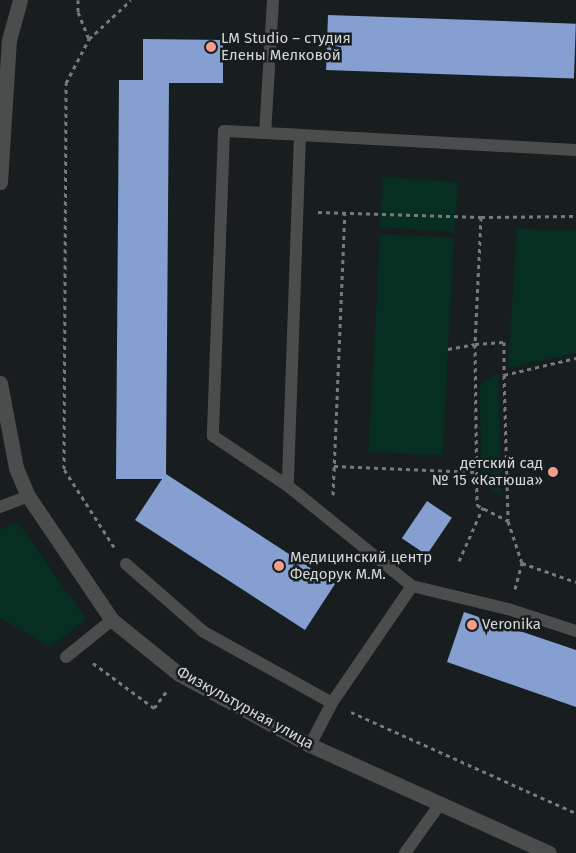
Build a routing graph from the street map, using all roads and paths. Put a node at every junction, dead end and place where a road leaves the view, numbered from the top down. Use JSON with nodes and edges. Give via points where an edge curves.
{"nodes":[{"id":1,"x":20,"y":0,"type":"edge"},
{"id":2,"x":78,"y":0,"type":"edge"},
{"id":3,"x":131,"y":0,"type":"edge"},
{"id":4,"x":273,"y":0,"type":"edge"},
{"id":5,"x":89,"y":39,"type":"junction"},
{"id":6,"x":265,"y":133,"type":"junction"},
{"id":7,"x":300,"y":135,"type":"junction"},
{"id":8,"x":576,"y":150,"type":"edge"},
{"id":9,"x":0,"y":182,"type":"edge"},
{"id":10,"x":576,"y":216,"type":"edge"},
{"id":11,"x":481,"y":217,"type":"junction"},
{"id":12,"x":475,"y":344,"type":"junction"},
{"id":13,"x":448,"y":350,"type":"dead end"},
{"id":14,"x":576,"y":358,"type":"edge"},
{"id":15,"x":504,"y":375,"type":"junction"},
{"id":16,"x":0,"y":383,"type":"edge"},
{"id":17,"x":334,"y":466,"type":"junction"},
{"id":18,"x":476,"y":472,"type":"junction"},
{"id":19,"x":288,"y":486,"type":"junction"},
{"id":20,"x":28,"y":496,"type":"junction"},
{"id":21,"x":0,"y":507,"type":"edge"},
{"id":22,"x":483,"y":507,"type":"junction"},
{"id":23,"x":332,"y":518,"type":"junction"},
{"id":24,"x":508,"y":521,"type":"junction"},
{"id":25,"x":460,"y":561,"type":"dead end"},
{"id":26,"x":522,"y":563,"type":"junction"},
{"id":27,"x":126,"y":564,"type":"joint"},
{"id":28,"x":576,"y":582,"type":"edge"},
{"id":29,"x":412,"y":586,"type":"junction"},
{"id":30,"x":508,"y":609,"type":"junction"},
{"id":31,"x":112,"y":620,"type":"junction"},
{"id":32,"x":576,"y":631,"type":"edge"},
{"id":33,"x":66,"y":657,"type":"dead end"},
{"id":34,"x":332,"y":704,"type":"junction"},
{"id":35,"x":310,"y":745,"type":"junction"},
{"id":36,"x":440,"y":804,"type":"junction"},
{"id":37,"x":576,"y":813,"type":"edge"},
{"id":38,"x":405,"y":853,"type":"edge"},
{"id":39,"x":549,"y":853,"type":"edge"}],
"edges":[{"from":1,"to":9,"type":"street","via":[[9,40]]},
{"from":2,"to":5,"type":"path","via":[[78,12]]},
{"from":3,"to":5,"type":"path"},
{"from":4,"to":6,"type":"lane"},
{"from":5,"to":27,"type":"path","via":[[66,83],[64,470]]},
{"from":6,"to":7,"type":"lane"},
{"from":6,"to":19,"type":"lane","via":[[224,131],[213,436]]},
{"from":7,"to":8,"type":"lane"},
{"from":7,"to":19,"type":"lane"},
{"from":10,"to":11,"type":"path"},
{"from":11,"to":12,"type":"path"},
{"from":11,"to":17,"type":"path","via":[[345,214]]},
{"from":12,"to":13,"type":"path"},
{"from":12,"to":15,"type":"path","via":[[504,342]]},
{"from":12,"to":18,"type":"path"},
{"from":14,"to":15,"type":"path"},
{"from":15,"to":24,"type":"path"},
{"from":16,"to":20,"type":"street","name":"Физкультурная улица","via":[[16,468]]},
{"from":17,"to":18,"type":"path"},
{"from":17,"to":23,"type":"path"},
{"from":18,"to":22,"type":"path","via":[[477,504]]},
{"from":19,"to":23,"type":"lane"},
{"from":20,"to":21,"type":"lane"},
{"from":20,"to":31,"type":"street","name":"Физкультурная улица"},
{"from":22,"to":24,"type":"path"},
{"from":22,"to":25,"type":"path"},
{"from":23,"to":29,"type":"lane"},
{"from":24,"to":26,"type":"path"},
{"from":26,"to":28,"type":"path"},
{"from":26,"to":30,"type":"path"},
{"from":27,"to":34,"type":"lane","via":[[204,632]]},
{"from":29,"to":30,"type":"lane"},
{"from":29,"to":34,"type":"lane"},
{"from":30,"to":32,"type":"lane"},
{"from":31,"to":33,"type":"lane"},
{"from":31,"to":35,"type":"street","name":"Физкультурная улица","via":[[179,674]]},
{"from":34,"to":35,"type":"lane"},
{"from":34,"to":37,"type":"path"},
{"from":35,"to":36,"type":"street","name":"Физкультурная улица"},
{"from":36,"to":38,"type":"lane"},
{"from":36,"to":39,"type":"street","name":"Физкультурная улица"}]}
